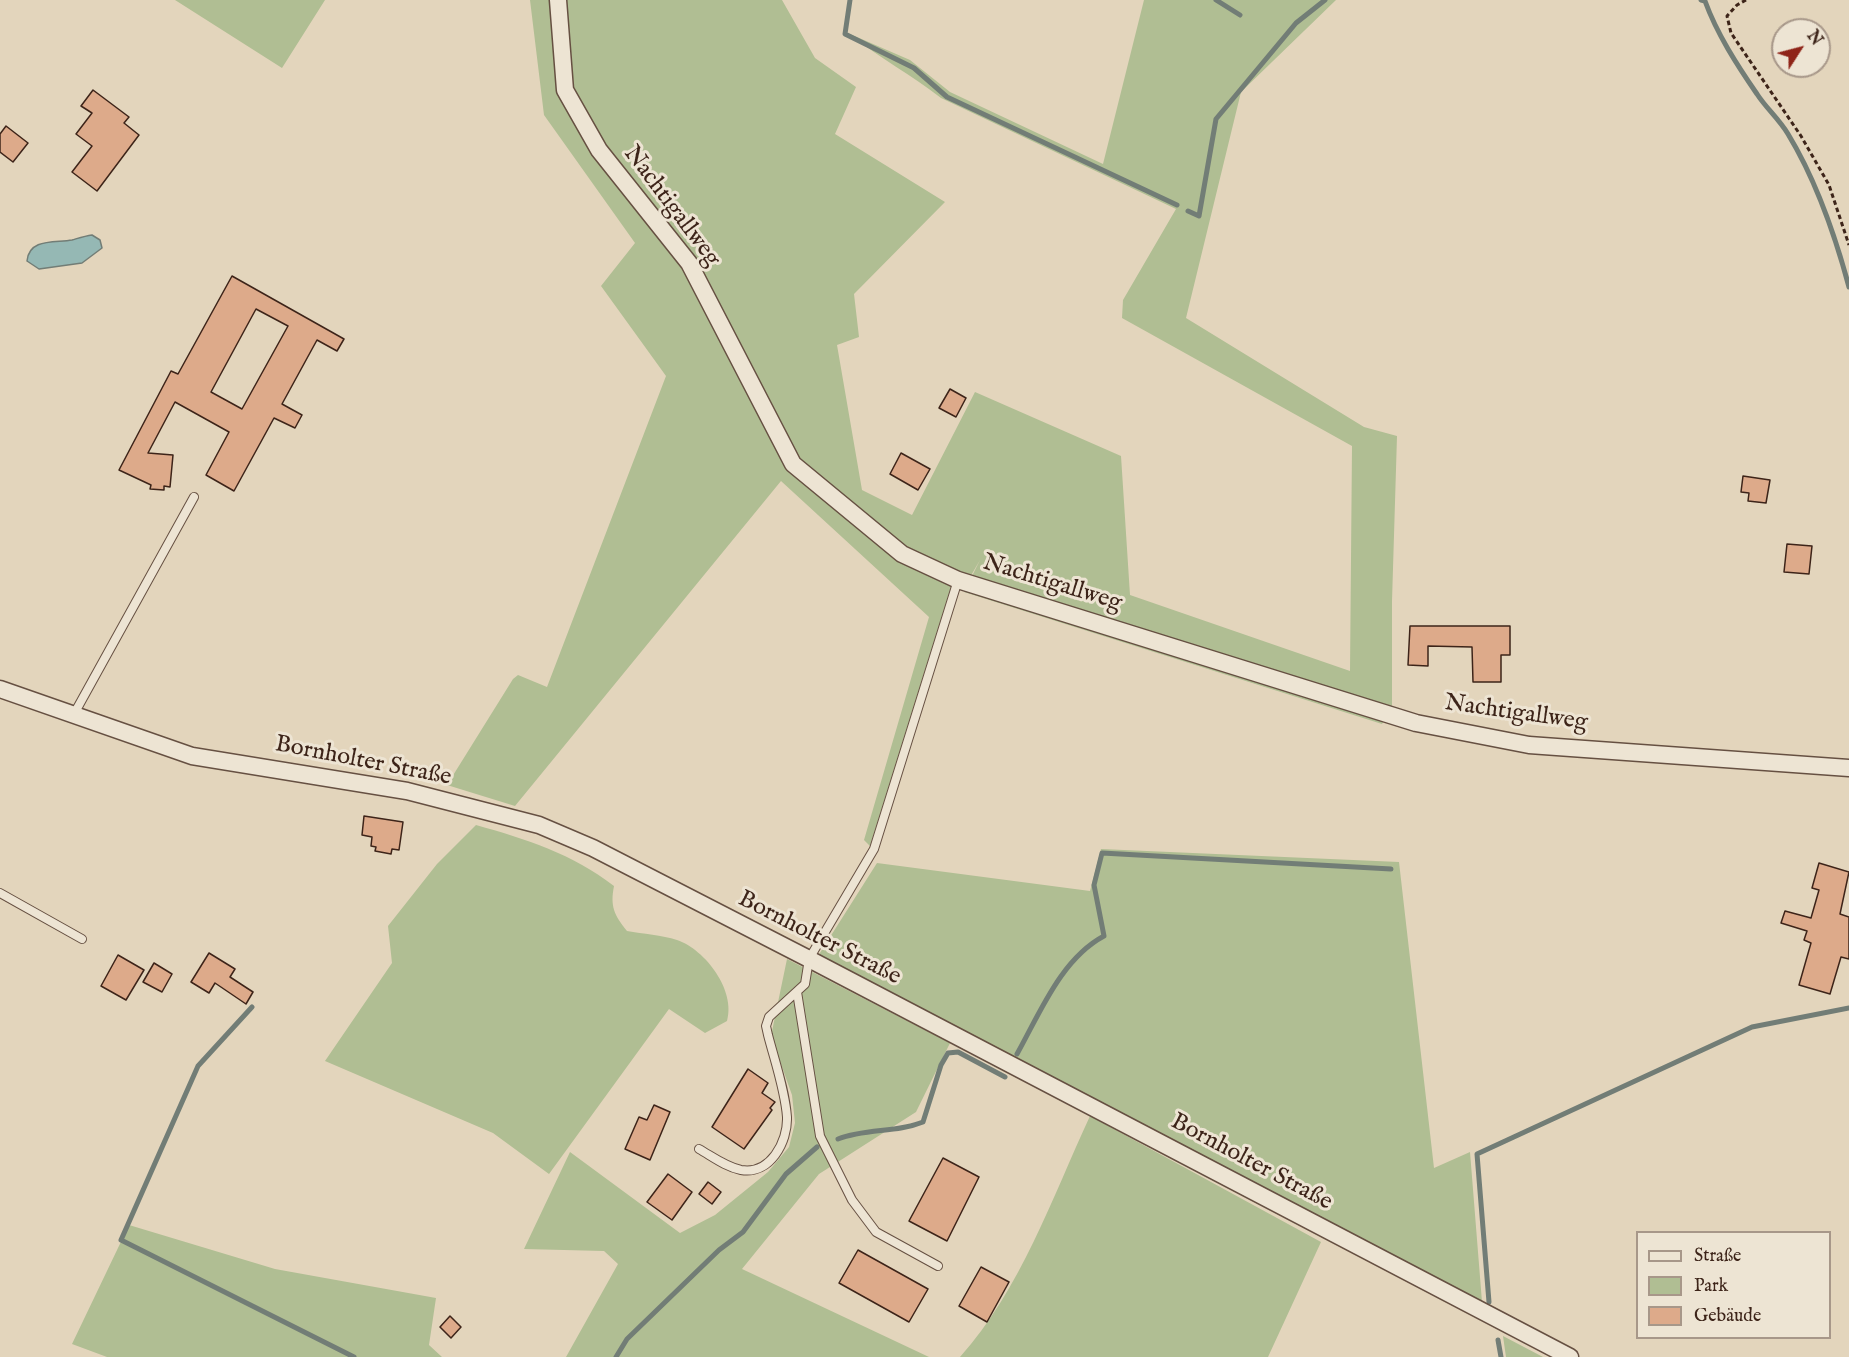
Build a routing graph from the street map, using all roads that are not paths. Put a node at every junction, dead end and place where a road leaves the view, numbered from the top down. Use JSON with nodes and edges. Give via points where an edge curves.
{"nodes":[{"id":1,"x":558,"y":0,"type":"edge"},
{"id":2,"x":194,"y":497,"type":"dead end"},
{"id":3,"x":958,"y":580,"type":"junction"},
{"id":4,"x":0,"y":689,"type":"edge"},
{"id":5,"x":74,"y":714,"type":"junction"},
{"id":6,"x":1849,"y":768,"type":"edge"},
{"id":7,"x":0,"y":893,"type":"edge"},
{"id":8,"x":82,"y":939,"type":"dead end"},
{"id":9,"x":809,"y":959,"type":"junction"},
{"id":10,"x":797,"y":992,"type":"junction"},
{"id":11,"x":699,"y":1149,"type":"dead end"},
{"id":12,"x":938,"y":1266,"type":"dead end"},
{"id":13,"x":1570,"y":1357,"type":"edge"}],
"edges":[{"from":1,"to":3,"type":"street","name":"Nachtigallweg","via":[[565,90],[598,150],[689,263],[793,465],[902,554]]},
{"from":2,"to":5,"type":"lane"},
{"from":3,"to":6,"type":"street","name":"Nachtigallweg","via":[[1416,723],[1529,745]]},
{"from":3,"to":9,"type":"lane","via":[[874,849]]},
{"from":4,"to":5,"type":"street","name":"Bornholter Straße"},
{"from":5,"to":9,"type":"street","name":"Bornholter Straße","via":[[192,756],[407,791],[539,825],[593,848]]},
{"from":7,"to":8,"type":"lane"},
{"from":9,"to":10,"type":"lane","via":[[805,984]]},
{"from":9,"to":13,"type":"street","name":"Bornholter Straße"},
{"from":10,"to":11,"type":"lane","via":[[775,1008],[766,1026],[787,1116],[787,1132],[777,1154],[758,1168],[744,1170],[728,1166]]},
{"from":10,"to":12,"type":"lane","via":[[820,1136],[852,1200],[876,1232]]}]}
